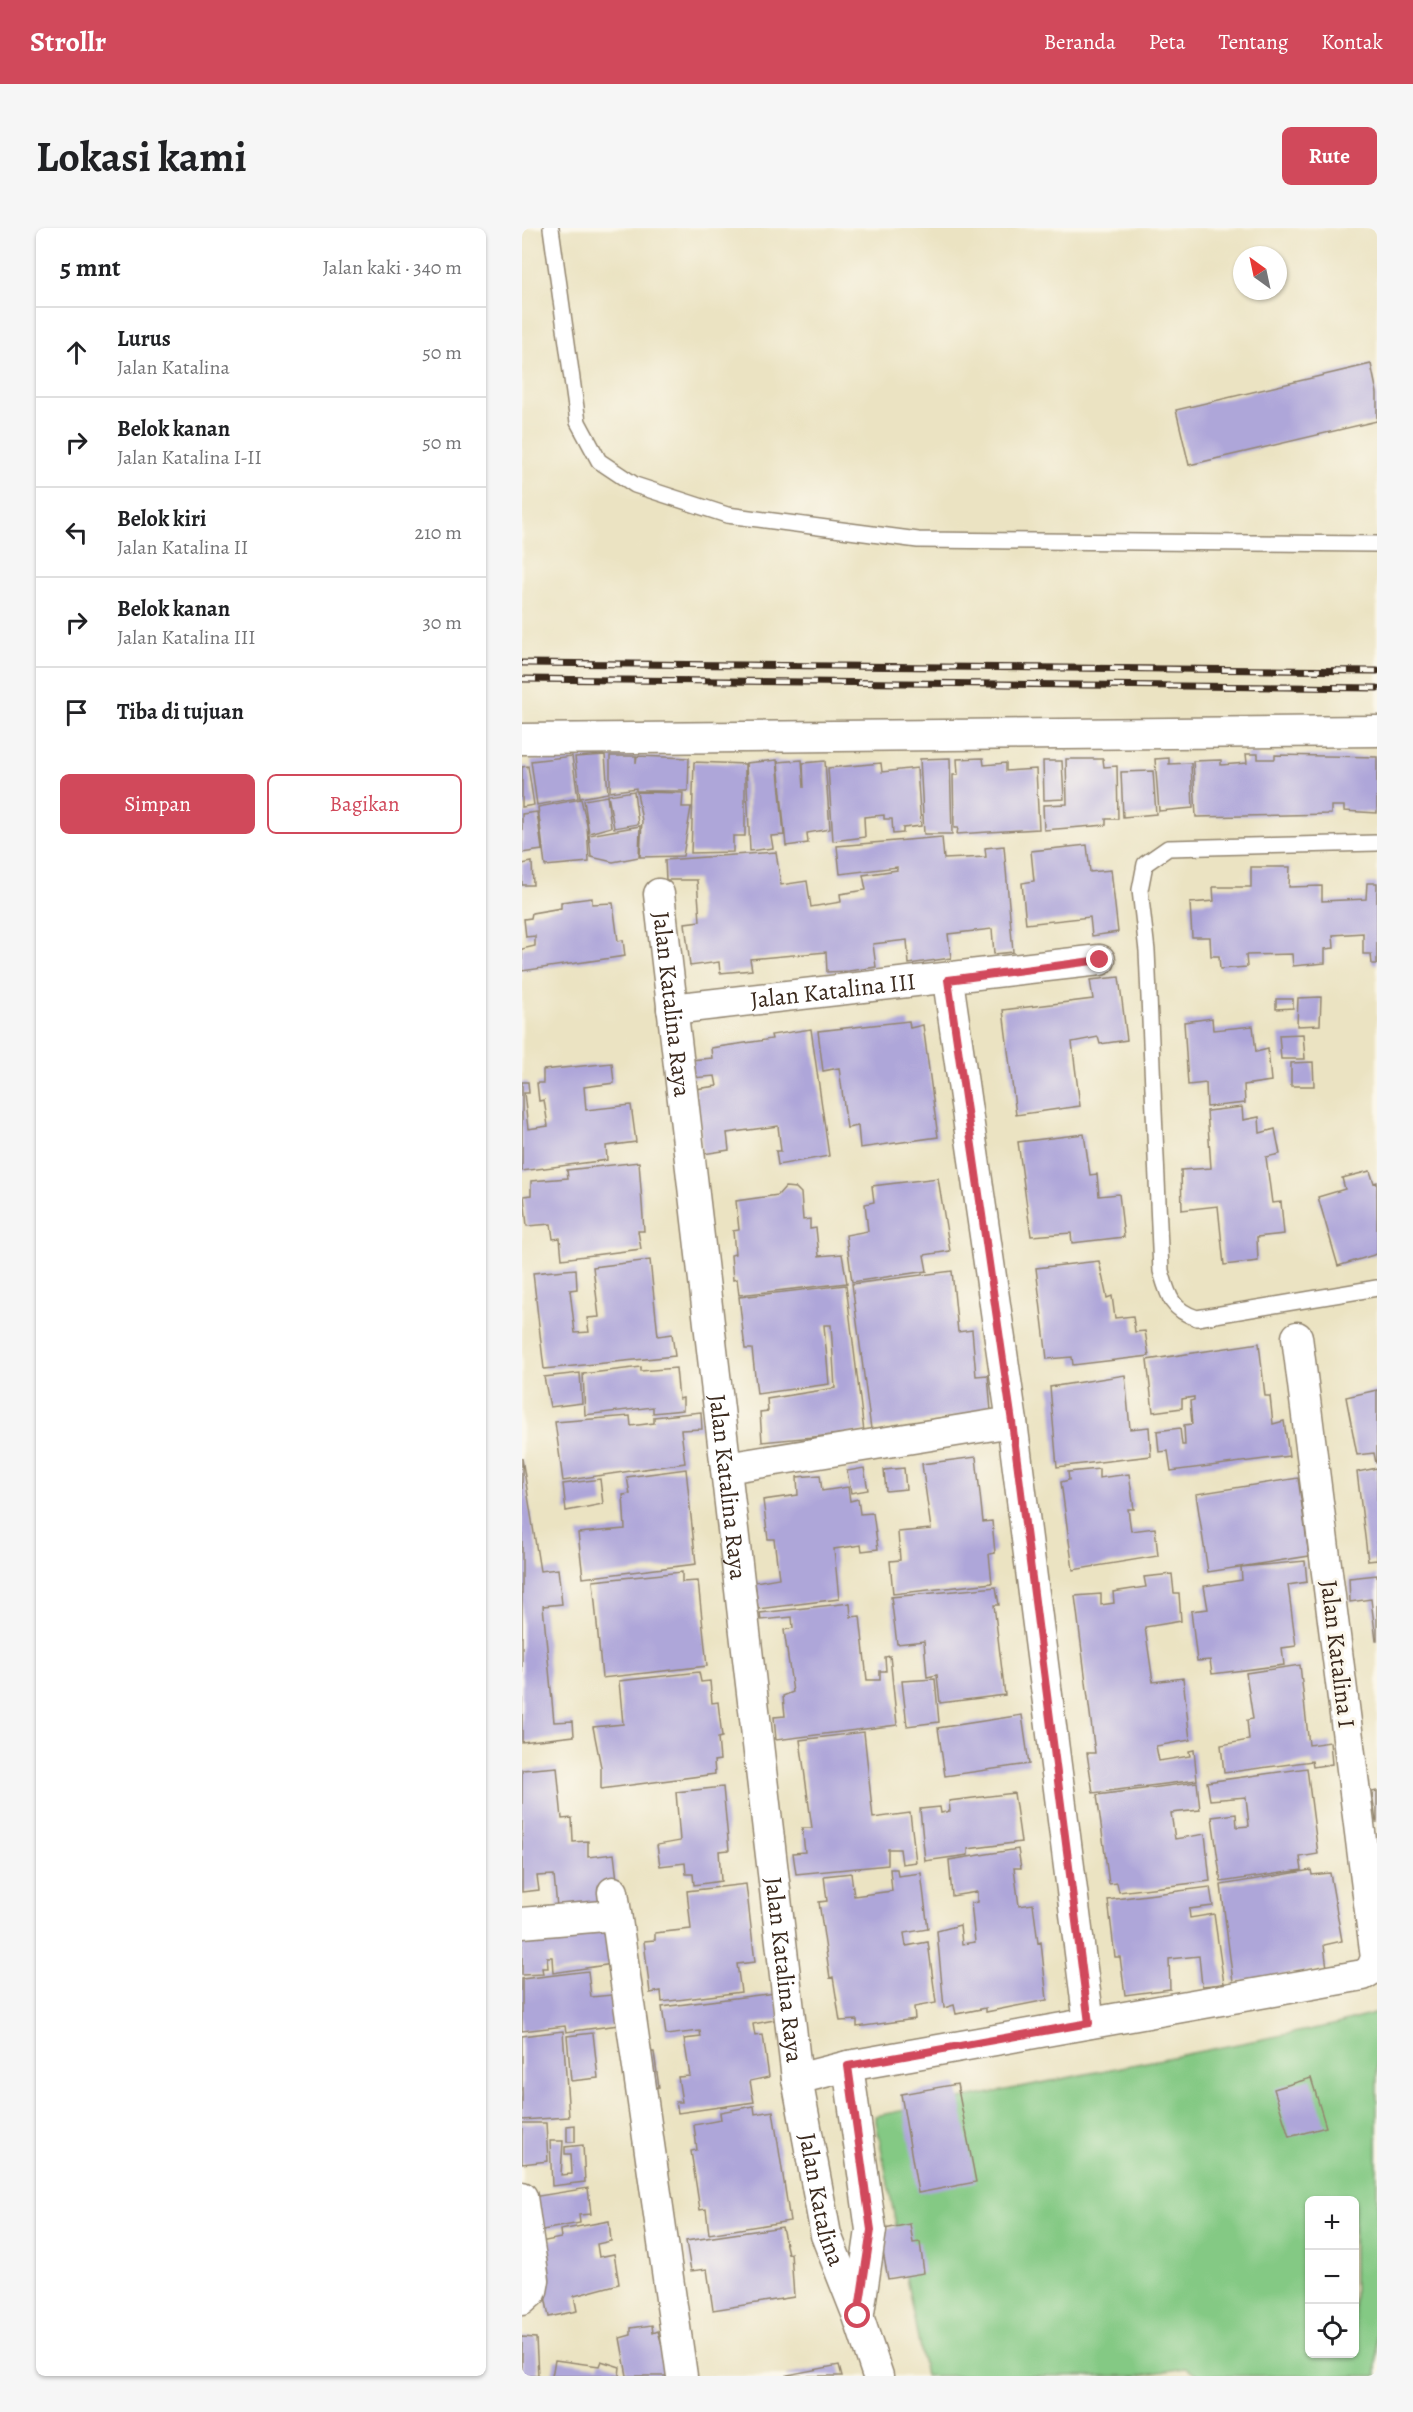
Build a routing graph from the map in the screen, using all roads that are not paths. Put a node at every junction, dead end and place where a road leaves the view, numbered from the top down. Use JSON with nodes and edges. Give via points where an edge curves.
{"nodes":[{"id":1,"x":551,"y":228,"type":"edge"},
{"id":2,"x":1377,"y":544,"type":"edge"},
{"id":3,"x":1377,"y":731,"type":"edge"},
{"id":4,"x":522,"y":739,"type":"edge"},
{"id":5,"x":1377,"y":843,"type":"edge"},
{"id":6,"x":659,"y":894,"type":"dead end"},
{"id":7,"x":1100,"y":960,"type":"dead end"},
{"id":8,"x":948,"y":980,"type":"junction"},
{"id":9,"x":672,"y":1009,"type":"junction"},
{"id":10,"x":1377,"y":1288,"type":"edge"},
{"id":11,"x":1297,"y":1337,"type":"dead end"},
{"id":12,"x":1012,"y":1422,"type":"junction"},
{"id":13,"x":726,"y":1468,"type":"junction"},
{"id":14,"x":522,"y":1923,"type":"edge"},
{"id":15,"x":1089,"y":2023,"type":"junction"},
{"id":16,"x":848,"y":2066,"type":"junction"},
{"id":17,"x":797,"y":2079,"type":"junction"},
{"id":18,"x":522,"y":2197,"type":"edge"},
{"id":19,"x":522,"y":2300,"type":"edge"},
{"id":20,"x":858,"y":2316,"type":"junction"},
{"id":21,"x":682,"y":2376,"type":"edge"},
{"id":22,"x":878,"y":2376,"type":"edge"}],
"edges":[{"from":1,"to":2,"type":"lane","via":[[578,422],[599,461],[635,485],[727,515],[918,540]]},
{"from":3,"to":4,"type":"street"},
{"from":5,"to":10,"type":"lane","via":[[1168,848],[1145,864],[1140,890],[1147,951],[1161,1271],[1169,1298],[1182,1313],[1197,1318]]},
{"from":6,"to":9,"type":"street","name":"Jalan Katalina Raya"},
{"from":7,"to":8,"type":"street","name":"Jalan Katalina III"},
{"from":8,"to":9,"type":"street","name":"Jalan Katalina III"},
{"from":8,"to":12,"type":"street"},
{"from":9,"to":13,"type":"street","name":"Jalan Katalina Raya"},
{"from":11,"to":15,"type":"street","name":"Jalan Katalina I","via":[[1375,1965],[1363,1976]]},
{"from":12,"to":13,"type":"street"},
{"from":12,"to":15,"type":"street"},
{"from":13,"to":17,"type":"street","name":"Jalan Katalina Raya"},
{"from":14,"to":21,"type":"street","via":[[615,1904]]},
{"from":15,"to":16,"type":"street"},
{"from":16,"to":17,"type":"street"},
{"from":16,"to":20,"type":"street","name":"Jalan Katalina","via":[[871,2230]]},
{"from":17,"to":20,"type":"street","name":"Jalan Katalina","via":[[826,2235]]},
{"from":18,"to":19,"type":"street","via":[[534,2280],[532,2291]]},
{"from":20,"to":22,"type":"street","name":"Jalan Katalina"}]}
